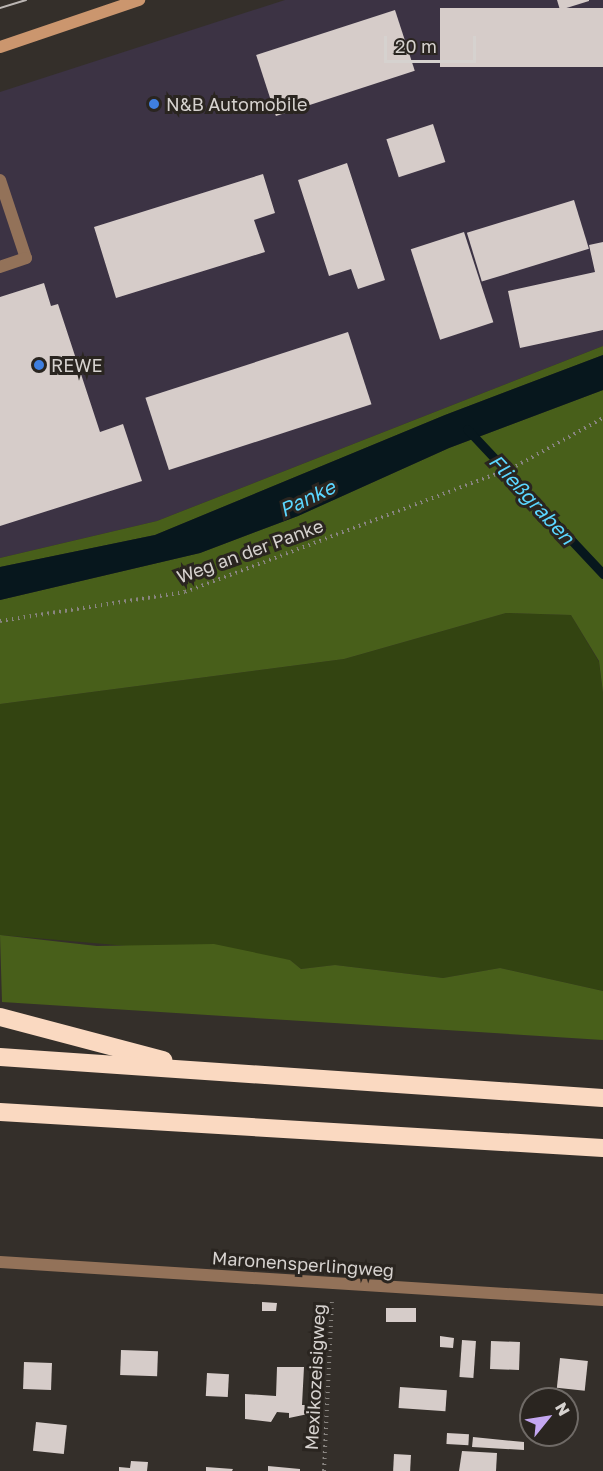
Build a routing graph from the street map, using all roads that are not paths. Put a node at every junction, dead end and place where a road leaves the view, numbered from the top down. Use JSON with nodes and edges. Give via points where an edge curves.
{"nodes":[{"id":1,"x":139,"y":0,"type":"edge"},
{"id":2,"x":0,"y":47,"type":"edge"},
{"id":3,"x":0,"y":180,"type":"edge"},
{"id":4,"x":0,"y":267,"type":"edge"},
{"id":5,"x":0,"y":1017,"type":"edge"},
{"id":6,"x":0,"y":1057,"type":"edge"},
{"id":7,"x":205,"y":1072,"type":"junction"},
{"id":8,"x":603,"y":1098,"type":"edge"},
{"id":9,"x":0,"y":1112,"type":"edge"},
{"id":10,"x":603,"y":1148,"type":"edge"},
{"id":11,"x":0,"y":1262,"type":"edge"},
{"id":12,"x":603,"y":1300,"type":"edge"}],
"edges":[{"from":1,"to":2,"type":"main road"},
{"from":3,"to":4,"type":"lane","via":[[26,258]]},
{"from":5,"to":7,"type":"highway"},
{"from":6,"to":7,"type":"highway"},
{"from":7,"to":8,"type":"highway"},
{"from":9,"to":10,"type":"highway"},
{"from":11,"to":12,"type":"lane","name":"Maronensperlingweg"}]}
